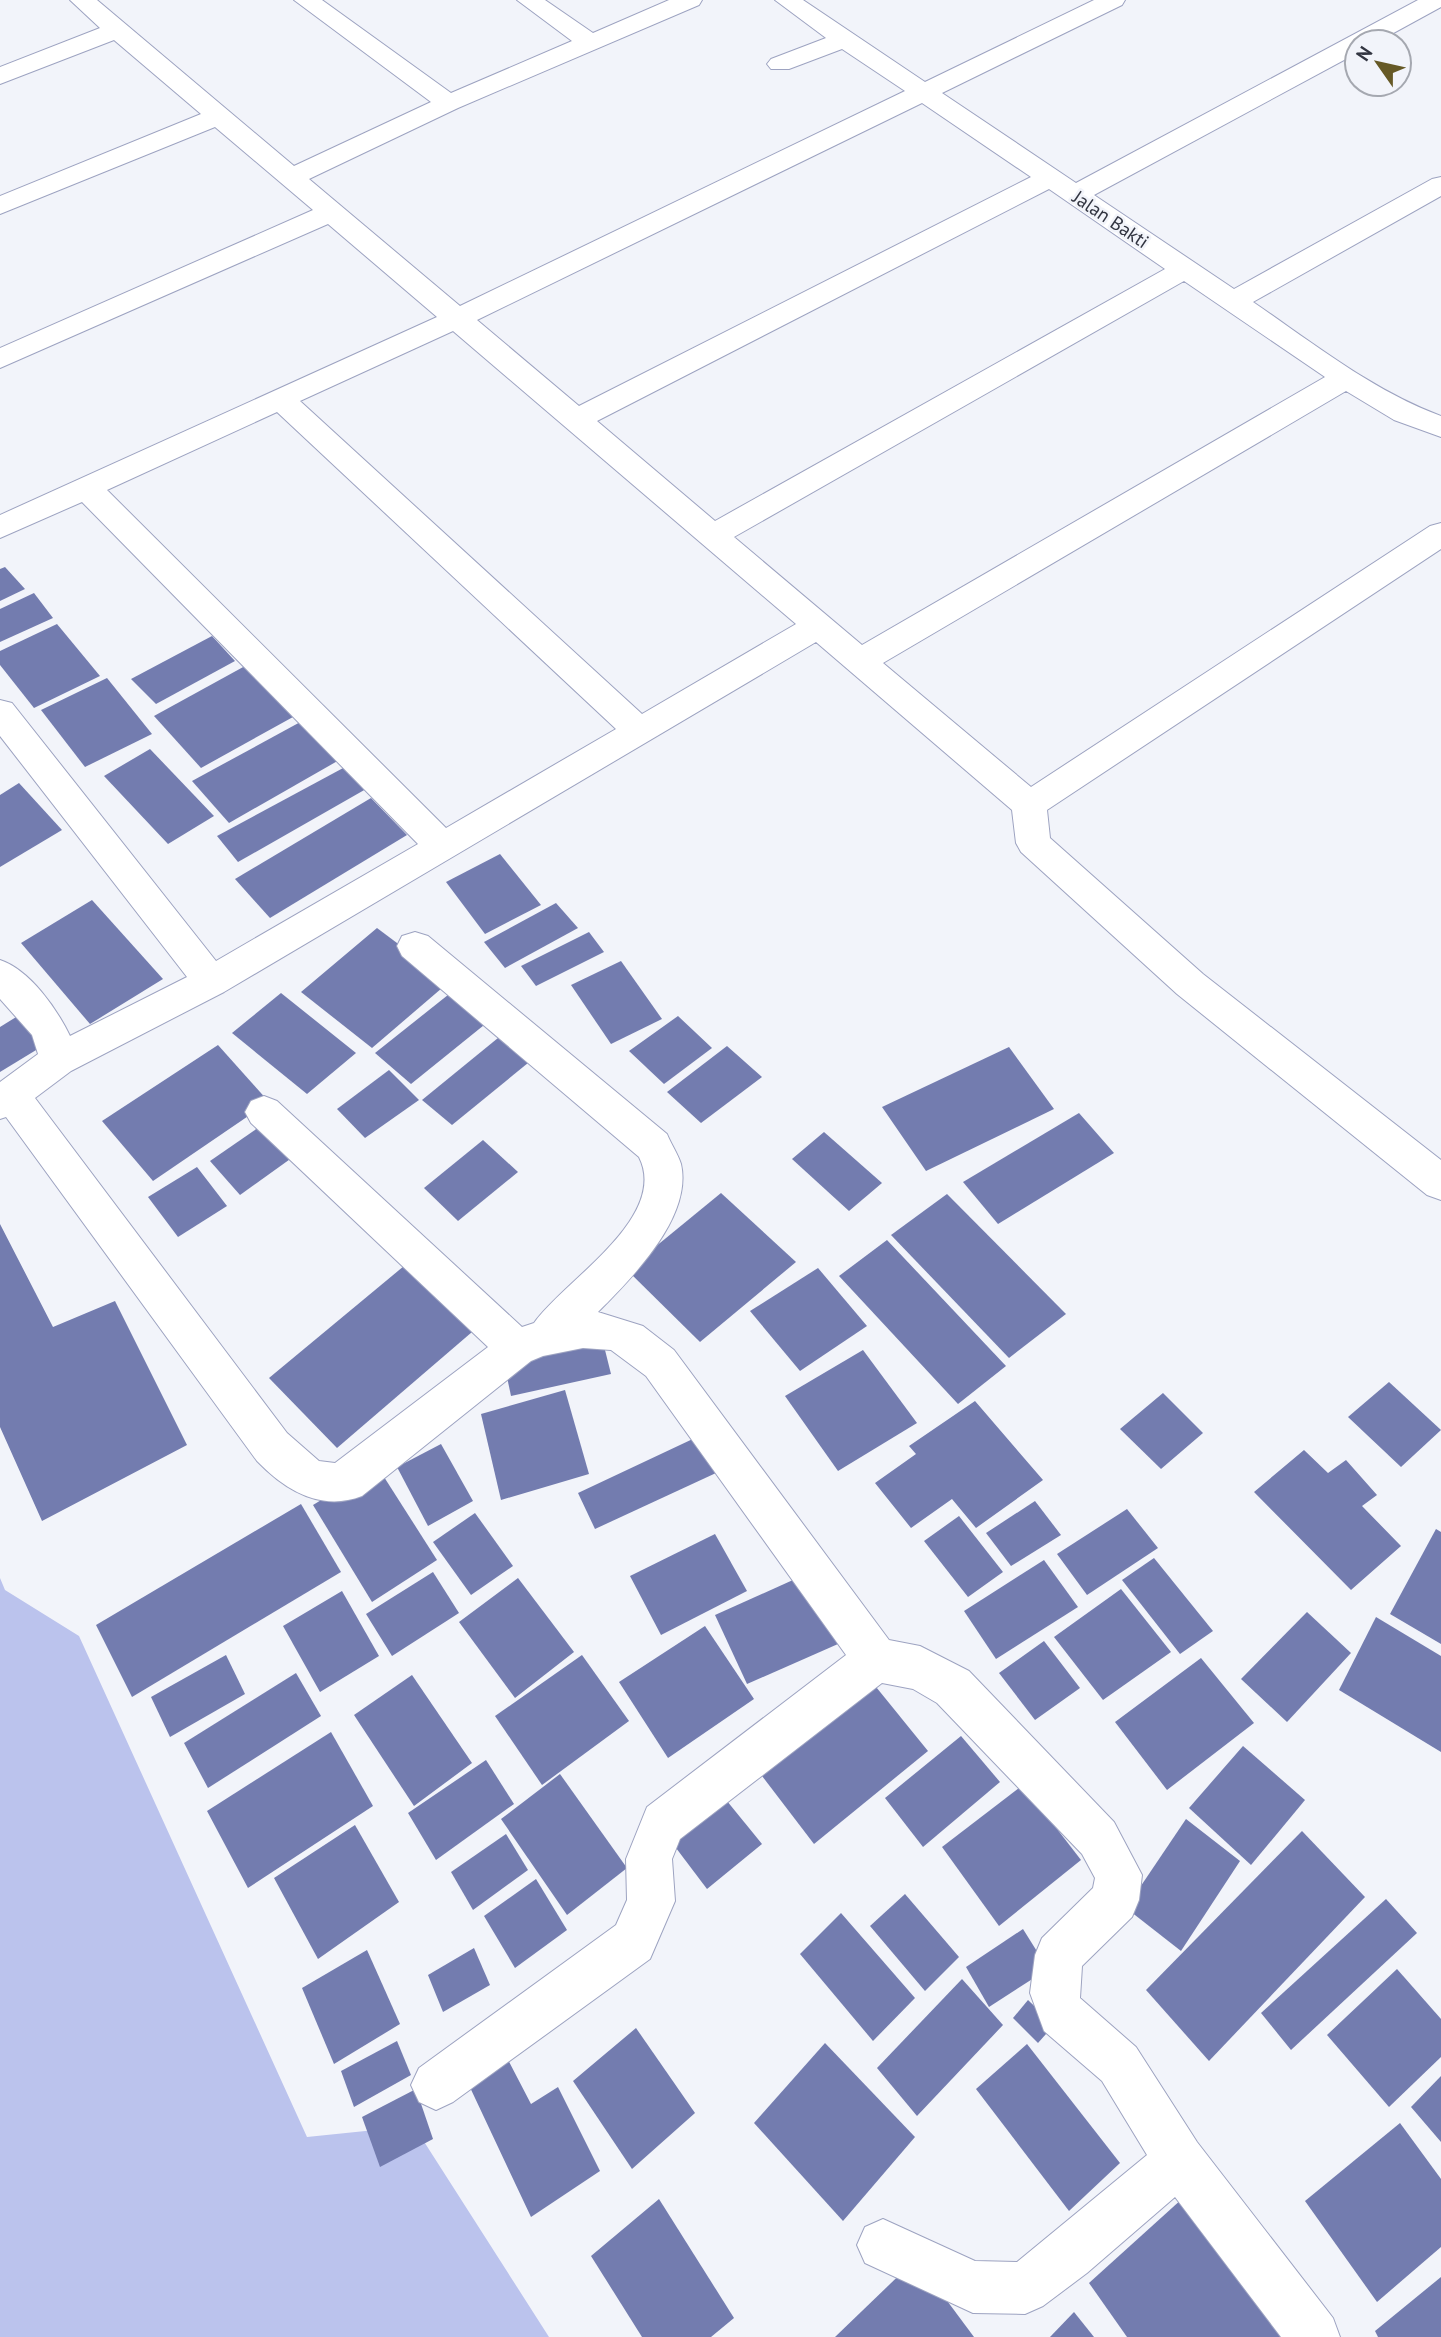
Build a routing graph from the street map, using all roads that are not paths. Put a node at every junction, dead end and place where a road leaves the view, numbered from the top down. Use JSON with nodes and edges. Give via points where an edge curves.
{"nodes":[{"id":1,"x":82,"y":0,"type":"edge"},
{"id":2,"x":306,"y":0,"type":"edge"},
{"id":3,"x":529,"y":0,"type":"edge"},
{"id":4,"x":690,"y":0,"type":"edge"},
{"id":5,"x":787,"y":0,"type":"edge"},
{"id":6,"x":1113,"y":0,"type":"edge"},
{"id":7,"x":1436,"y":0,"type":"edge"},
{"id":8,"x":1384,"y":28,"type":"edge"},
{"id":9,"x":117,"y":30,"type":"junction"},
{"id":10,"x":845,"y":40,"type":"junction"},
{"id":11,"x":590,"y":42,"type":"junction"},
{"id":12,"x":1343,"y":50,"type":"edge"},
{"id":13,"x":780,"y":64,"type":"dead end"},
{"id":14,"x":0,"y":76,"type":"edge"},
{"id":15,"x":925,"y":94,"type":"junction"},
{"id":16,"x":449,"y":103,"type":"junction"},
{"id":17,"x":219,"y":116,"type":"junction"},
{"id":18,"x":291,"y":177,"type":"junction"},
{"id":19,"x":1051,"y":178,"type":"junction"},
{"id":20,"x":1441,"y":185,"type":"edge"},
{"id":21,"x":1076,"y":195,"type":"junction"},
{"id":22,"x":0,"y":206,"type":"edge"},
{"id":23,"x":332,"y":212,"type":"junction"},
{"id":24,"x":1185,"y":269,"type":"junction"},
{"id":25,"x":1233,"y":302,"type":"junction"},
{"id":26,"x":456,"y":319,"type":"junction"},
{"id":27,"x":0,"y":359,"type":"edge"},
{"id":28,"x":1346,"y":378,"type":"junction"},
{"id":29,"x":280,"y":399,"type":"junction"},
{"id":30,"x":576,"y":421,"type":"junction"},
{"id":31,"x":1441,"y":427,"type":"edge"},
{"id":32,"x":87,"y":488,"type":"junction"},
{"id":33,"x":0,"y":527,"type":"edge"},
{"id":34,"x":1441,"y":534,"type":"edge"},
{"id":35,"x":712,"y":537,"type":"junction"},
{"id":36,"x":818,"y":626,"type":"junction"},
{"id":37,"x":859,"y":662,"type":"junction"},
{"id":38,"x":0,"y":712,"type":"edge"},
{"id":39,"x":639,"y":730,"type":"junction"},
{"id":40,"x":1029,"y":805,"type":"junction"},
{"id":41,"x":442,"y":846,"type":"junction"},
{"id":42,"x":415,"y":946,"type":"dead end"},
{"id":43,"x":0,"y":975,"type":"edge"},
{"id":44,"x":211,"y":982,"type":"junction"},
{"id":45,"x":58,"y":1060,"type":"junction"},
{"id":46,"x":6,"y":1099,"type":"edge"},
{"id":47,"x":264,"y":1112,"type":"dead end"},
{"id":48,"x":1441,"y":1183,"type":"edge"},
{"id":49,"x":533,"y":1340,"type":"junction"},
{"id":50,"x":876,"y":1660,"type":"junction"},
{"id":51,"x":436,"y":2085,"type":"dead end"},
{"id":52,"x":1179,"y":2160,"type":"junction"},
{"id":53,"x":883,"y":2245,"type":"dead end"},
{"id":54,"x":1314,"y":2337,"type":"edge"}],
"edges":[{"from":1,"to":9,"type":"street"},
{"from":2,"to":16,"type":"street"},
{"from":3,"to":11,"type":"street"},
{"from":4,"to":11,"type":"street"},
{"from":5,"to":10,"type":"street","name":"Jalan Bakti"},
{"from":6,"to":15,"type":"street"},
{"from":7,"to":8,"type":"street"},
{"from":9,"to":14,"type":"street"},
{"from":9,"to":17,"type":"street"},
{"from":10,"to":13,"type":"street"},
{"from":10,"to":15,"type":"street","name":"Jalan Bakti"},
{"from":11,"to":16,"type":"street"},
{"from":12,"to":21,"type":"street"},
{"from":15,"to":19,"type":"street","name":"Jalan Bakti"},
{"from":15,"to":26,"type":"street"},
{"from":16,"to":18,"type":"street"},
{"from":17,"to":18,"type":"street"},
{"from":17,"to":22,"type":"street"},
{"from":18,"to":23,"type":"street"},
{"from":19,"to":21,"type":"street","name":"Jalan Bakti"},
{"from":19,"to":30,"type":"street"},
{"from":20,"to":25,"type":"street"},
{"from":21,"to":24,"type":"street","name":"Jalan Bakti"},
{"from":23,"to":26,"type":"street"},
{"from":23,"to":27,"type":"street"},
{"from":24,"to":25,"type":"street","name":"Jalan Bakti"},
{"from":24,"to":35,"type":"street"},
{"from":25,"to":28,"type":"street","name":"Jalan Bakti"},
{"from":26,"to":29,"type":"street"},
{"from":26,"to":30,"type":"street"},
{"from":28,"to":31,"type":"street","name":"Jalan Bakti","via":[[1404,412]]},
{"from":28,"to":37,"type":"street"},
{"from":29,"to":32,"type":"street"},
{"from":29,"to":39,"type":"street"},
{"from":30,"to":35,"type":"street"},
{"from":32,"to":33,"type":"street"},
{"from":32,"to":41,"type":"street"},
{"from":34,"to":40,"type":"street"},
{"from":35,"to":36,"type":"street"},
{"from":36,"to":37,"type":"street"},
{"from":36,"to":39,"type":"street"},
{"from":37,"to":40,"type":"street"},
{"from":38,"to":44,"type":"street"},
{"from":39,"to":41,"type":"street"},
{"from":40,"to":48,"type":"street","via":[[1033,843],[1190,984]]},
{"from":41,"to":44,"type":"street"},
{"from":42,"to":49,"type":"street","via":[[653,1146],[663,1167],[655,1216],[630,1251]]},
{"from":43,"to":45,"type":"street","via":[[51,1033],[58,1045]]},
{"from":44,"to":45,"type":"street"},
{"from":45,"to":46,"type":"street"},
{"from":46,"to":49,"type":"street","via":[[272,1447],[299,1475],[327,1485],[347,1482]]},
{"from":47,"to":49,"type":"street"},
{"from":49,"to":50,"type":"street","via":[[588,1329],[624,1337],[660,1363]]},
{"from":50,"to":51,"type":"street","via":[[663,1823],[649,1859],[651,1901],[633,1942]]},
{"from":50,"to":52,"type":"street","via":[[920,1668],[953,1687],[1098,1838],[1119,1875],[1115,1900],[1059,1955],[1054,1993],[1061,2014],[1119,2064]]},
{"from":52,"to":53,"type":"street","via":[[1025,2288],[973,2287]]},
{"from":52,"to":54,"type":"street"}]}
